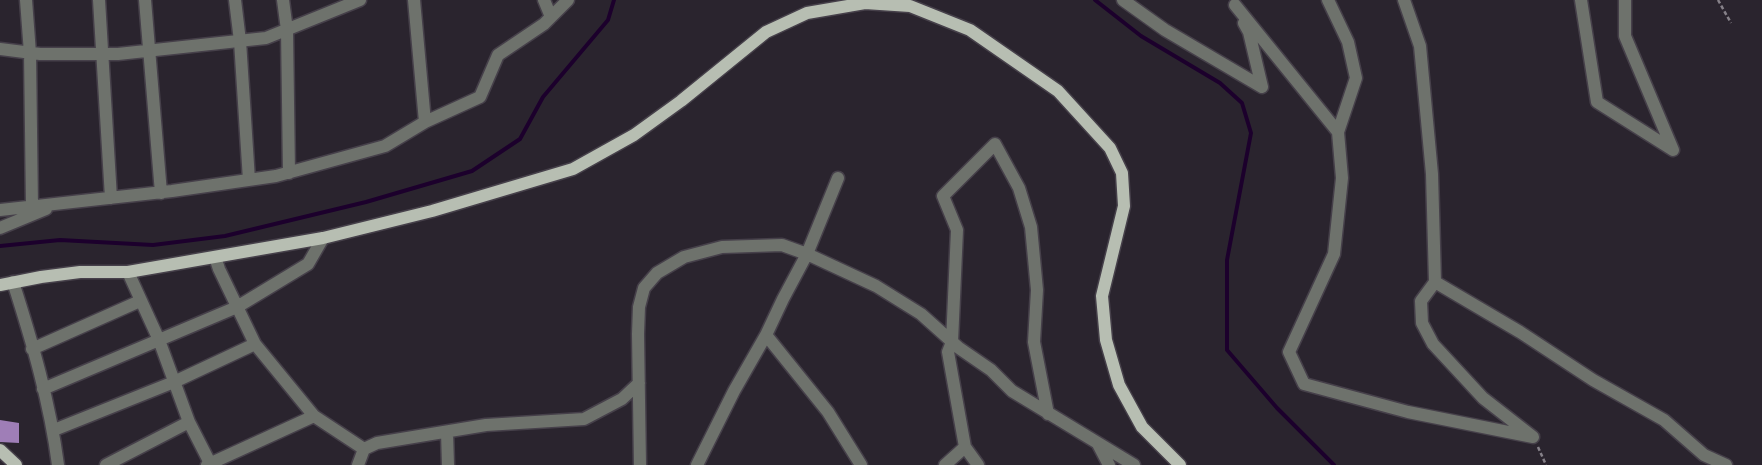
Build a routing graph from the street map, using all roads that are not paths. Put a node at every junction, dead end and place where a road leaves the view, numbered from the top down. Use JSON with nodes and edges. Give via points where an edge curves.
{"nodes":[{"id":1,"x":26,"y":0,"type":"edge"},
{"id":2,"x":99,"y":0,"type":"edge"},
{"id":3,"x":145,"y":0,"type":"edge"},
{"id":4,"x":235,"y":0,"type":"edge"},
{"id":5,"x":283,"y":0,"type":"edge"},
{"id":6,"x":360,"y":0,"type":"edge"},
{"id":7,"x":414,"y":0,"type":"edge"},
{"id":8,"x":544,"y":0,"type":"edge"},
{"id":9,"x":568,"y":0,"type":"edge"},
{"id":10,"x":1123,"y":0,"type":"edge"},
{"id":11,"x":1328,"y":0,"type":"edge"},
{"id":12,"x":1404,"y":0,"type":"edge"},
{"id":13,"x":1581,"y":0,"type":"edge"},
{"id":14,"x":1625,"y":0,"type":"edge"},
{"id":15,"x":1233,"y":2,"type":"edge"},
{"id":16,"x":551,"y":17,"type":"junction"},
{"id":17,"x":287,"y":30,"type":"junction"},
{"id":18,"x":240,"y":41,"type":"junction"},
{"id":19,"x":0,"y":50,"type":"edge"},
{"id":20,"x":150,"y":50,"type":"junction"},
{"id":21,"x":30,"y":53,"type":"junction"},
{"id":22,"x":102,"y":54,"type":"junction"},
{"id":23,"x":426,"y":122,"type":"junction"},
{"id":24,"x":1338,"y":132,"type":"junction"},
{"id":25,"x":290,"y":173,"type":"junction"},
{"id":26,"x":838,"y":178,"type":"dead end"},
{"id":27,"x":249,"y":180,"type":"junction"},
{"id":28,"x":161,"y":193,"type":"junction"},
{"id":29,"x":111,"y":198,"type":"junction"},
{"id":30,"x":60,"y":204,"type":"junction"},
{"id":31,"x":32,"y":207,"type":"junction"},
{"id":32,"x":0,"y":210,"type":"edge"},
{"id":33,"x":0,"y":228,"type":"edge"},
{"id":34,"x":323,"y":238,"type":"junction"},
{"id":35,"x":807,"y":254,"type":"junction"},
{"id":36,"x":215,"y":257,"type":"junction"},
{"id":37,"x":128,"y":272,"type":"junction"},
{"id":38,"x":1435,"y":282,"type":"junction"},
{"id":39,"x":6,"y":283,"type":"edge"},
{"id":40,"x":140,"y":301,"type":"junction"},
{"id":41,"x":237,"y":307,"type":"junction"},
{"id":42,"x":766,"y":335,"type":"junction"},
{"id":43,"x":159,"y":340,"type":"junction"},
{"id":44,"x":952,"y":342,"type":"junction"},
{"id":45,"x":255,"y":344,"type":"junction"},
{"id":46,"x":32,"y":349,"type":"junction"},
{"id":47,"x":174,"y":382,"type":"junction"},
{"id":48,"x":639,"y":384,"type":"junction"},
{"id":49,"x":43,"y":389,"type":"junction"},
{"id":50,"x":1048,"y":414,"type":"junction"},
{"id":51,"x":314,"y":416,"type":"junction"},
{"id":52,"x":189,"y":422,"type":"junction"},
{"id":53,"x":54,"y":430,"type":"junction"},
{"id":54,"x":447,"y":432,"type":"junction"},
{"id":55,"x":1098,"y":444,"type":"junction"},
{"id":56,"x":965,"y":447,"type":"junction"},
{"id":57,"x":364,"y":449,"type":"junction"},
{"id":58,"x":0,"y":450,"type":"edge"},
{"id":59,"x":210,"y":464,"type":"edge"},
{"id":60,"x":16,"y":465,"type":"edge"},
{"id":61,"x":58,"y":465,"type":"edge"},
{"id":62,"x":106,"y":465,"type":"edge"},
{"id":63,"x":358,"y":465,"type":"edge"},
{"id":64,"x":448,"y":465,"type":"edge"},
{"id":65,"x":640,"y":465,"type":"edge"},
{"id":66,"x":697,"y":465,"type":"edge"},
{"id":67,"x":861,"y":465,"type":"edge"},
{"id":68,"x":945,"y":465,"type":"edge"},
{"id":69,"x":978,"y":465,"type":"edge"},
{"id":70,"x":1109,"y":465,"type":"edge"},
{"id":71,"x":1134,"y":465,"type":"edge"},
{"id":72,"x":1180,"y":465,"type":"edge"},
{"id":73,"x":1726,"y":465,"type":"edge"}],
"edges":[{"from":1,"to":21,"type":"street"},
{"from":2,"to":22,"type":"street"},
{"from":3,"to":20,"type":"street"},
{"from":4,"to":18,"type":"street"},
{"from":5,"to":17,"type":"street"},
{"from":6,"to":17,"type":"street"},
{"from":7,"to":23,"type":"street"},
{"from":8,"to":16,"type":"street"},
{"from":9,"to":16,"type":"street"},
{"from":10,"to":15,"type":"street","via":[[1165,30],[1262,88],[1248,32]]},
{"from":11,"to":24,"type":"street","via":[[1348,42],[1356,78]]},
{"from":12,"to":38,"type":"street","via":[[1420,46],[1432,174]]},
{"from":13,"to":14,"type":"street","via":[[1597,102],[1673,150],[1625,36]]},
{"from":15,"to":24,"type":"street"},
{"from":16,"to":23,"type":"street","via":[[498,55],[480,97]]},
{"from":17,"to":18,"type":"street","via":[[266,38]]},
{"from":17,"to":25,"type":"street"},
{"from":18,"to":20,"type":"street"},
{"from":18,"to":27,"type":"street"},
{"from":19,"to":21,"type":"street"},
{"from":20,"to":22,"type":"street"},
{"from":20,"to":28,"type":"street"},
{"from":21,"to":22,"type":"street"},
{"from":21,"to":31,"type":"street"},
{"from":22,"to":29,"type":"street"},
{"from":23,"to":25,"type":"street","via":[[386,146]]},
{"from":24,"to":38,"type":"street","via":[[1342,178],[1334,254],[1289,352],[1304,384],[1408,412],[1533,437],[1483,398],[1433,344],[1422,323],[1421,301]]},
{"from":25,"to":27,"type":"street"},
{"from":26,"to":35,"type":"street"},
{"from":27,"to":28,"type":"street"},
{"from":28,"to":29,"type":"street"},
{"from":29,"to":30,"type":"street"},
{"from":30,"to":31,"type":"street"},
{"from":30,"to":33,"type":"street"},
{"from":31,"to":32,"type":"street"},
{"from":34,"to":36,"type":"main road"},
{"from":34,"to":41,"type":"street","via":[[308,264]]},
{"from":34,"to":72,"type":"main road","via":[[432,211],[573,169],[634,135],[766,32],[807,13],[865,3],[910,6],[970,30],[1058,91],[1110,148],[1122,173],[1124,206],[1102,296],[1106,340],[1119,385],[1142,427]]},
{"from":35,"to":42,"type":"street"},
{"from":35,"to":44,"type":"street","via":[[876,286],[921,314]]},
{"from":35,"to":48,"type":"street","via":[[782,245],[722,247],[684,257],[657,273],[644,288],[639,307]]},
{"from":36,"to":37,"type":"main road"},
{"from":36,"to":41,"type":"street"},
{"from":37,"to":39,"type":"main road","via":[[80,272]]},
{"from":37,"to":40,"type":"street"},
{"from":38,"to":73,"type":"street","via":[[1664,420],[1704,455]]},
{"from":39,"to":46,"type":"street"},
{"from":40,"to":43,"type":"street"},
{"from":40,"to":46,"type":"street"},
{"from":41,"to":43,"type":"street"},
{"from":41,"to":45,"type":"street"},
{"from":42,"to":66,"type":"street"},
{"from":42,"to":67,"type":"street","via":[[828,412]]},
{"from":43,"to":47,"type":"street"},
{"from":43,"to":49,"type":"street"},
{"from":44,"to":50,"type":"street","via":[[991,370],[1012,391]]},
{"from":44,"to":50,"type":"street","via":[[957,230],[943,196],[995,144],[1019,188],[1031,227],[1036,290],[1034,342]]},
{"from":44,"to":56,"type":"street","via":[[948,352]]},
{"from":45,"to":47,"type":"street"},
{"from":45,"to":51,"type":"street"},
{"from":46,"to":49,"type":"street"},
{"from":47,"to":52,"type":"street"},
{"from":47,"to":53,"type":"street"},
{"from":48,"to":54,"type":"street","via":[[622,399],[584,419],[486,425]]},
{"from":48,"to":65,"type":"street"},
{"from":49,"to":53,"type":"street"},
{"from":50,"to":55,"type":"street"},
{"from":51,"to":57,"type":"street"},
{"from":51,"to":59,"type":"street"},
{"from":52,"to":59,"type":"street"},
{"from":52,"to":62,"type":"street"},
{"from":53,"to":61,"type":"street"},
{"from":54,"to":57,"type":"street","via":[[377,443]]},
{"from":54,"to":64,"type":"street"},
{"from":55,"to":70,"type":"street"},
{"from":55,"to":71,"type":"street"},
{"from":56,"to":68,"type":"street"},
{"from":56,"to":69,"type":"street"},
{"from":57,"to":63,"type":"street"},
{"from":58,"to":60,"type":"main road"}]}
